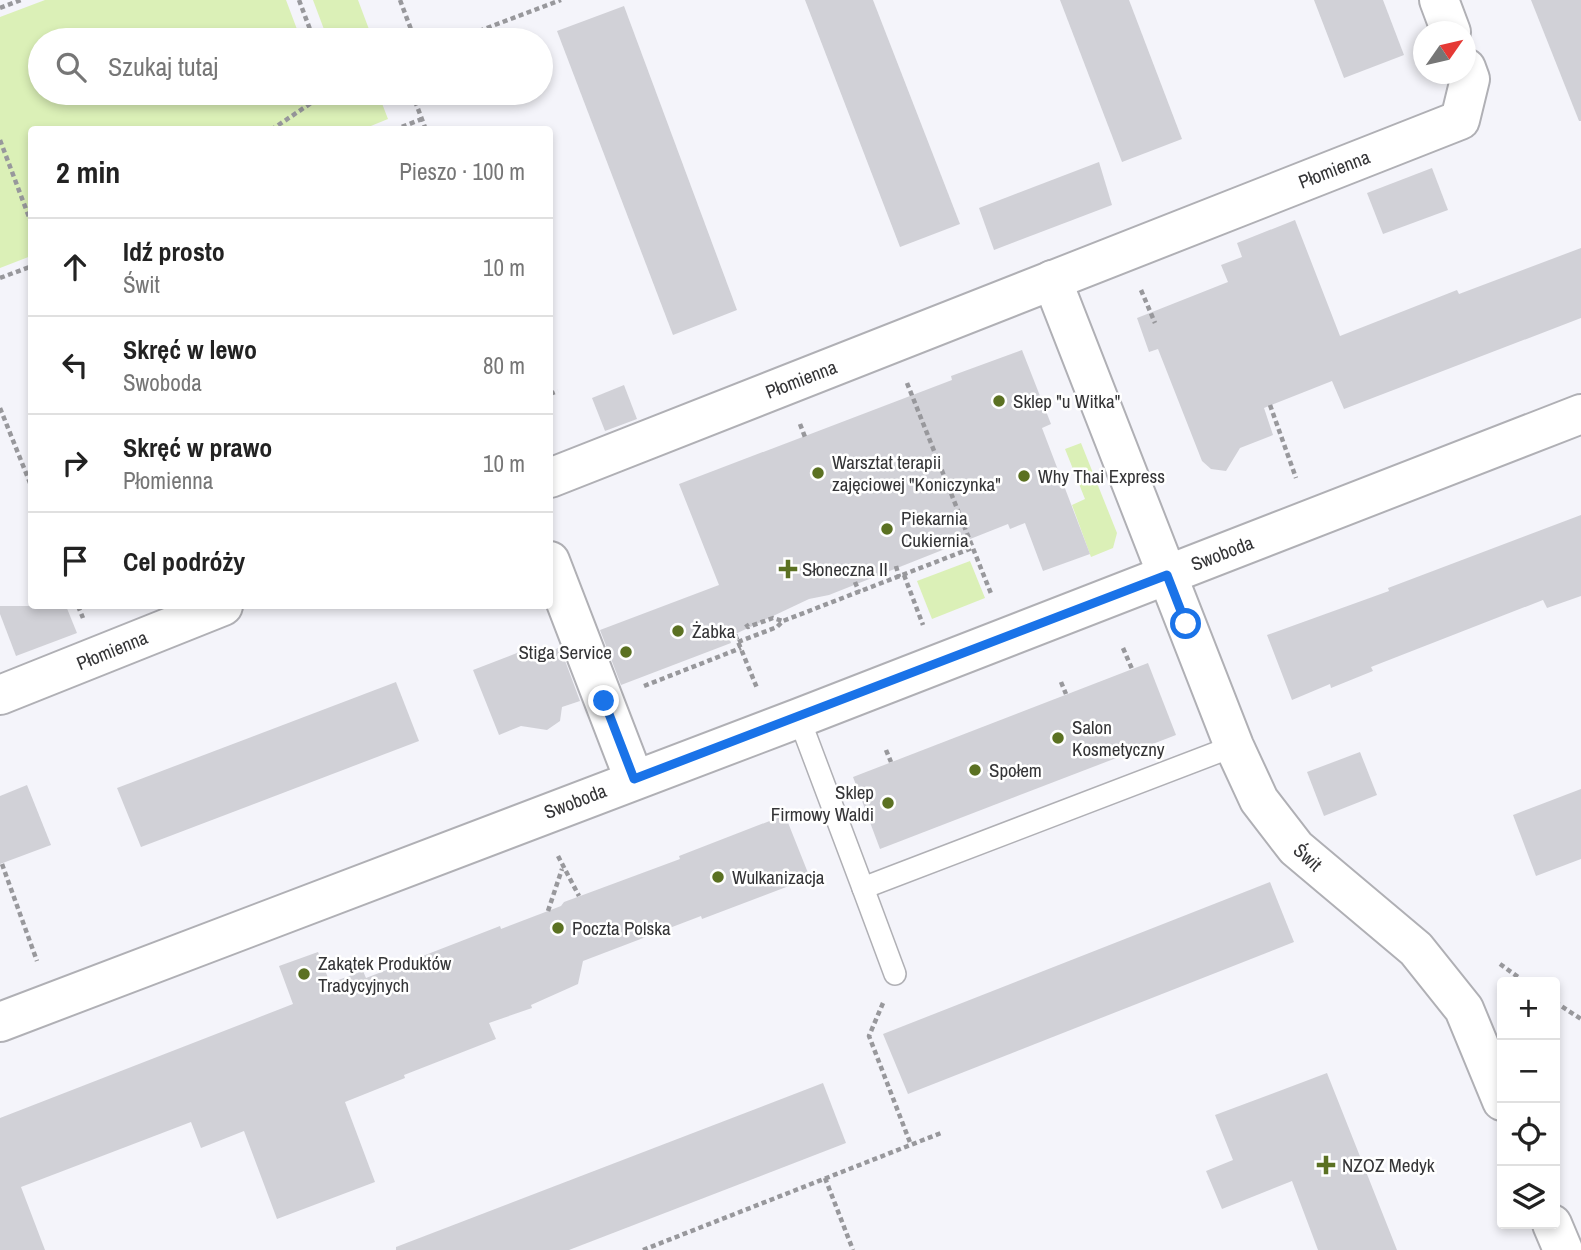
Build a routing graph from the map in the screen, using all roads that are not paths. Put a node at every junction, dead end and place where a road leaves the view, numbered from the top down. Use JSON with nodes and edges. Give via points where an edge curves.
{"nodes":[{"id":1,"x":1439,"y":0,"type":"edge"},
{"id":2,"x":1447,"y":21,"type":"edge"},
{"id":3,"x":1469,"y":84,"type":"edge"},
{"id":4,"x":1052,"y":280,"type":"junction"},
{"id":5,"x":1581,"y":414,"type":"edge"},
{"id":6,"x":553,"y":477,"type":"edge"},
{"id":7,"x":553,"y":569,"type":"edge"},
{"id":8,"x":1167,"y":575,"type":"junction"},
{"id":9,"x":215,"y":609,"type":"edge"},
{"id":10,"x":0,"y":695,"type":"edge"},
{"id":11,"x":799,"y":718,"type":"junction"},
{"id":12,"x":1234,"y":746,"type":"junction"},
{"id":13,"x":634,"y":779,"type":"junction"},
{"id":14,"x":863,"y":888,"type":"junction"},
{"id":15,"x":895,"y":974,"type":"road end"},
{"id":16,"x":0,"y":1022,"type":"edge"},
{"id":17,"x":1497,"y":1089,"type":"edge"},
{"id":18,"x":1554,"y":1229,"type":"edge"},
{"id":19,"x":1563,"y":1250,"type":"edge"}],
"edges":[{"from":1,"to":2,"type":"street"},
{"from":3,"to":4,"type":"street","name":"Płomienna","via":[[1460,120]]},
{"from":4,"to":6,"type":"street","name":"Płomienna"},
{"from":4,"to":8,"type":"street"},
{"from":5,"to":8,"type":"street","name":"Swoboda"},
{"from":7,"to":13,"type":"street"},
{"from":8,"to":11,"type":"street","name":"Swoboda"},
{"from":8,"to":12,"type":"street","name":"Świt"},
{"from":9,"to":10,"type":"street","name":"Płomienna"},
{"from":11,"to":13,"type":"street","name":"Swoboda"},
{"from":11,"to":14,"type":"lane"},
{"from":12,"to":14,"type":"lane"},
{"from":12,"to":17,"type":"street","name":"Świt","via":[[1259,800],[1296,848],[1416,948],[1464,1009]]},
{"from":13,"to":16,"type":"street","name":"Swoboda"},
{"from":14,"to":15,"type":"lane"},
{"from":18,"to":19,"type":"street"}]}
